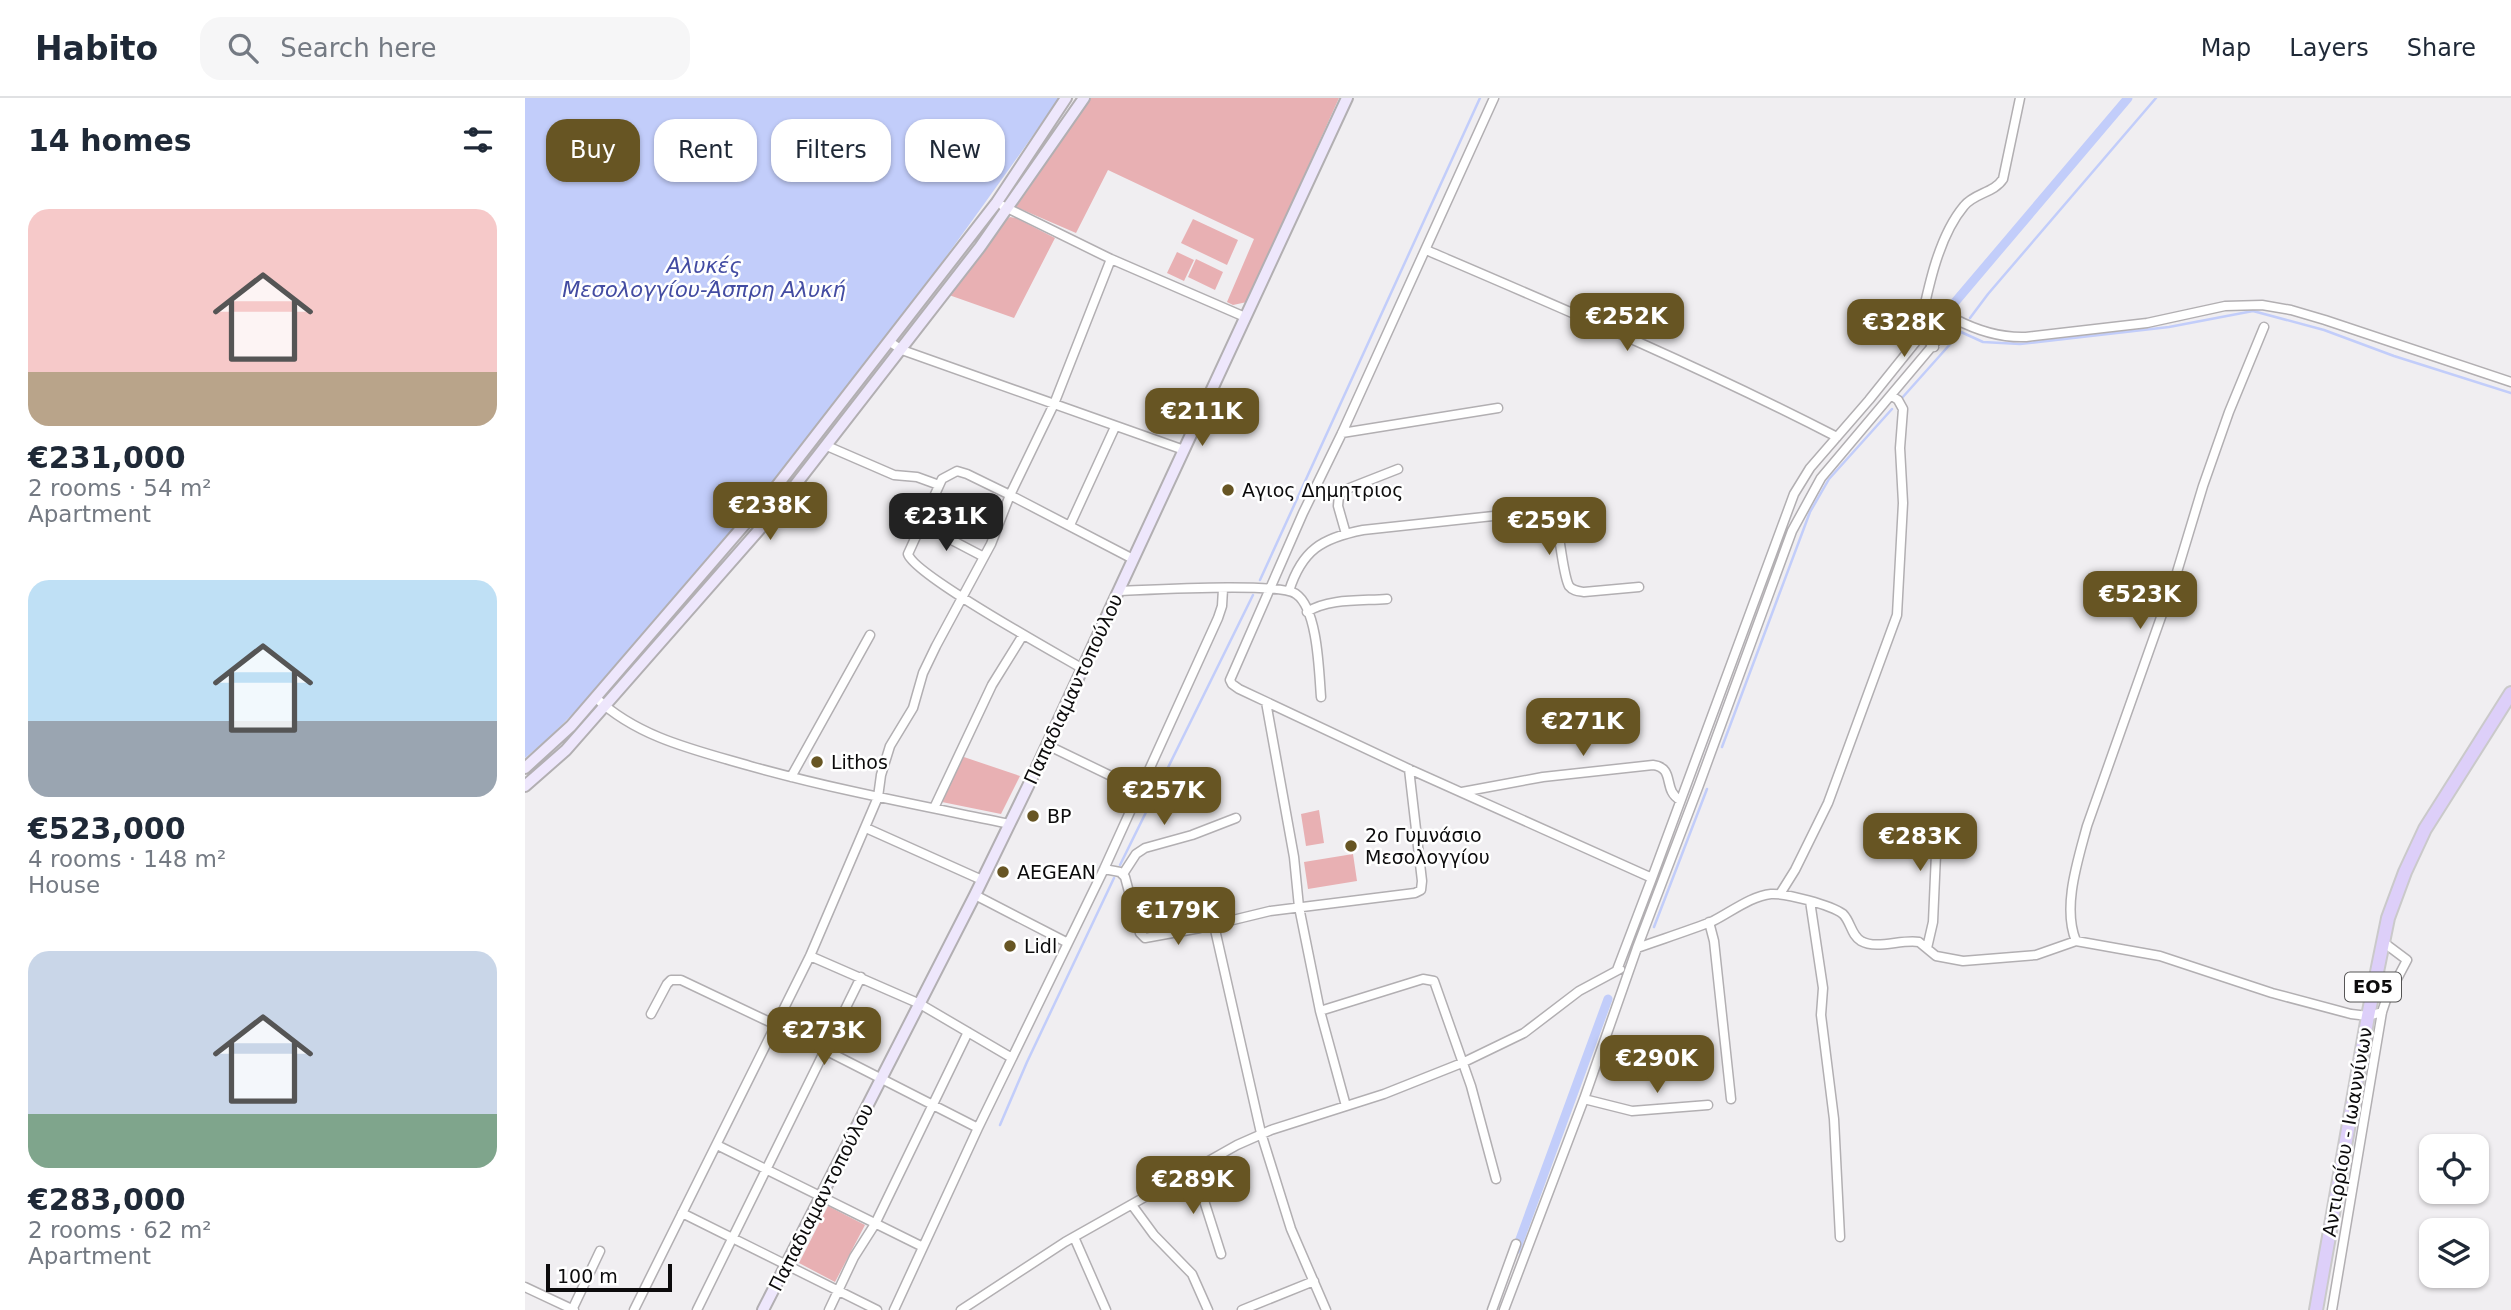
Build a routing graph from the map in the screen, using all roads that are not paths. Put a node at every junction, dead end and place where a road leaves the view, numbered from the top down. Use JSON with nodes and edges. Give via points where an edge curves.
{"nodes":[{"id":1,"x":1066,"y":98,"type":"edge"},
{"id":2,"x":1084,"y":98,"type":"edge"},
{"id":3,"x":1347,"y":98,"type":"edge"},
{"id":4,"x":1494,"y":98,"type":"edge"},
{"id":5,"x":2020,"y":98,"type":"edge"},
{"id":6,"x":997,"y":202,"type":"junction"},
{"id":7,"x":1008,"y":208,"type":"junction"},
{"id":8,"x":1426,"y":250,"type":"junction"},
{"id":9,"x":1111,"y":259,"type":"junction"},
{"id":10,"x":1245,"y":317,"type":"junction"},
{"id":11,"x":2264,"y":327,"type":"dead end"},
{"id":12,"x":1922,"y":334,"type":"junction"},
{"id":13,"x":890,"y":342,"type":"junction"},
{"id":14,"x":1934,"y":347,"type":"junction"},
{"id":15,"x":902,"y":349,"type":"junction"},
{"id":16,"x":2511,"y":382,"type":"edge"},
{"id":17,"x":1892,"y":397,"type":"junction"},
{"id":18,"x":1054,"y":404,"type":"junction"},
{"id":19,"x":1498,"y":408,"type":"dead end"},
{"id":20,"x":1115,"y":427,"type":"junction"},
{"id":21,"x":1342,"y":433,"type":"junction"},
{"id":22,"x":1837,"y":437,"type":"junction"},
{"id":23,"x":828,"y":446,"type":"junction"},
{"id":24,"x":1184,"y":450,"type":"junction"},
{"id":25,"x":1398,"y":469,"type":"dead end"},
{"id":26,"x":939,"y":485,"type":"junction"},
{"id":27,"x":1010,"y":495,"type":"junction"},
{"id":28,"x":921,"y":524,"type":"junction"},
{"id":29,"x":1070,"y":525,"type":"junction"},
{"id":30,"x":1346,"y":534,"type":"junction"},
{"id":31,"x":984,"y":557,"type":"junction"},
{"id":32,"x":1133,"y":559,"type":"junction"},
{"id":33,"x":1639,"y":587,"type":"dead end"},
{"id":34,"x":1223,"y":589,"type":"junction"},
{"id":35,"x":1271,"y":589,"type":"junction"},
{"id":36,"x":1119,"y":590,"type":"junction"},
{"id":37,"x":1289,"y":591,"type":"junction"},
{"id":38,"x":962,"y":597,"type":"junction"},
{"id":39,"x":1387,"y":598,"type":"dead end"},
{"id":40,"x":1307,"y":612,"type":"junction"},
{"id":41,"x":870,"y":635,"type":"dead end"},
{"id":42,"x":1023,"y":635,"type":"junction"},
{"id":43,"x":1083,"y":669,"type":"junction"},
{"id":44,"x":2511,"y":693,"type":"edge"},
{"id":45,"x":1321,"y":697,"type":"dead end"},
{"id":46,"x":596,"y":698,"type":"junction"},
{"id":47,"x":1266,"y":702,"type":"junction"},
{"id":48,"x":605,"y":707,"type":"junction"},
{"id":49,"x":1047,"y":745,"type":"junction"},
{"id":50,"x":525,"y":768,"type":"edge"},
{"id":51,"x":1409,"y":769,"type":"junction"},
{"id":52,"x":791,"y":777,"type":"junction"},
{"id":53,"x":525,"y":786,"type":"edge"},
{"id":54,"x":1140,"y":790,"type":"junction"},
{"id":55,"x":1461,"y":792,"type":"junction"},
{"id":56,"x":878,"y":797,"type":"junction"},
{"id":57,"x":1681,"y":800,"type":"junction"},
{"id":58,"x":934,"y":808,"type":"junction"},
{"id":59,"x":1236,"y":818,"type":"dead end"},
{"id":60,"x":1010,"y":824,"type":"junction"},
{"id":61,"x":866,"y":828,"type":"junction"},
{"id":62,"x":1969,"y":840,"type":"dead end"},
{"id":63,"x":1104,"y":869,"type":"junction"},
{"id":64,"x":1123,"y":874,"type":"junction"},
{"id":65,"x":1652,"y":878,"type":"junction"},
{"id":66,"x":982,"y":880,"type":"junction"},
{"id":67,"x":1780,"y":894,"type":"junction"},
{"id":68,"x":975,"y":895,"type":"junction"},
{"id":69,"x":1810,"y":901,"type":"junction"},
{"id":70,"x":1299,"y":907,"type":"junction"},
{"id":71,"x":1709,"y":922,"type":"junction"},
{"id":72,"x":1214,"y":925,"type":"junction"},
{"id":73,"x":2075,"y":941,"type":"junction"},
{"id":74,"x":2383,"y":942,"type":"junction"},
{"id":75,"x":1068,"y":943,"type":"junction"},
{"id":76,"x":1637,"y":948,"type":"junction"},
{"id":77,"x":1927,"y":948,"type":"junction"},
{"id":78,"x":810,"y":956,"type":"junction"},
{"id":79,"x":1630,"y":966,"type":"junction"},
{"id":80,"x":1617,"y":970,"type":"junction"},
{"id":81,"x":861,"y":977,"type":"junction"},
{"id":82,"x":920,"y":1004,"type":"junction"},
{"id":83,"x":1321,"y":1011,"type":"junction"},
{"id":84,"x":2382,"y":1012,"type":"junction"},
{"id":85,"x":650,"y":1014,"type":"dead end"},
{"id":86,"x":2368,"y":1016,"type":"junction"},
{"id":87,"x":776,"y":1025,"type":"junction"},
{"id":88,"x":968,"y":1032,"type":"junction"},
{"id":89,"x":825,"y":1051,"type":"junction"},
{"id":90,"x":1012,"y":1058,"type":"junction"},
{"id":91,"x":1462,"y":1063,"type":"junction"},
{"id":92,"x":881,"y":1078,"type":"junction"},
{"id":93,"x":1584,"y":1099,"type":"junction"},
{"id":94,"x":1731,"y":1099,"type":"dead end"},
{"id":95,"x":932,"y":1105,"type":"junction"},
{"id":96,"x":1707,"y":1105,"type":"dead end"},
{"id":97,"x":1346,"y":1106,"type":"junction"},
{"id":98,"x":978,"y":1128,"type":"junction"},
{"id":99,"x":1261,"y":1133,"type":"junction"},
{"id":100,"x":717,"y":1146,"type":"junction"},
{"id":101,"x":1194,"y":1169,"type":"junction"},
{"id":102,"x":766,"y":1170,"type":"junction"},
{"id":103,"x":1496,"y":1179,"type":"dead end"},
{"id":104,"x":822,"y":1196,"type":"junction"},
{"id":105,"x":1132,"y":1205,"type":"junction"},
{"id":106,"x":682,"y":1213,"type":"junction"},
{"id":107,"x":875,"y":1224,"type":"junction"},
{"id":108,"x":1074,"y":1237,"type":"junction"},
{"id":109,"x":1840,"y":1237,"type":"dead end"},
{"id":110,"x":733,"y":1238,"type":"junction"},
{"id":111,"x":1516,"y":1244,"type":"dead end"},
{"id":112,"x":923,"y":1247,"type":"junction"},
{"id":113,"x":600,"y":1251,"type":"dead end"},
{"id":114,"x":1221,"y":1254,"type":"dead end"},
{"id":115,"x":787,"y":1264,"type":"junction"},
{"id":116,"x":1314,"y":1281,"type":"junction"},
{"id":117,"x":525,"y":1287,"type":"edge"},
{"id":118,"x":838,"y":1292,"type":"junction"},
{"id":119,"x":1493,"y":1308,"type":"edge"},
{"id":120,"x":573,"y":1310,"type":"edge"},
{"id":121,"x":634,"y":1310,"type":"edge"},
{"id":122,"x":697,"y":1310,"type":"edge"},
{"id":123,"x":763,"y":1310,"type":"edge"},
{"id":124,"x":829,"y":1310,"type":"edge"},
{"id":125,"x":877,"y":1310,"type":"edge"},
{"id":126,"x":894,"y":1310,"type":"edge"},
{"id":127,"x":961,"y":1310,"type":"edge"},
{"id":128,"x":1106,"y":1310,"type":"edge"},
{"id":129,"x":1208,"y":1310,"type":"edge"},
{"id":130,"x":1242,"y":1310,"type":"edge"},
{"id":131,"x":1326,"y":1310,"type":"edge"},
{"id":132,"x":1485,"y":1310,"type":"edge"},
{"id":133,"x":1504,"y":1310,"type":"edge"},
{"id":134,"x":2316,"y":1310,"type":"edge"},
{"id":135,"x":2332,"y":1310,"type":"edge"}],
"edges":[{"from":1,"to":6,"type":"street"},
{"from":2,"to":7,"type":"street"},
{"from":3,"to":10,"type":"street","name":"Παπαδιαμαντοπούλου"},
{"from":4,"to":8,"type":"street"},
{"from":5,"to":12,"type":"street","via":[[2003,179],[1965,205],[1946,234]]},
{"from":6,"to":7,"type":"street"},
{"from":6,"to":13,"type":"street"},
{"from":7,"to":9,"type":"street"},
{"from":7,"to":15,"type":"street"},
{"from":8,"to":21,"type":"street"},
{"from":8,"to":22,"type":"street","via":[[1618,333]]},
{"from":9,"to":10,"type":"street"},
{"from":9,"to":18,"type":"street"},
{"from":10,"to":24,"type":"street","name":"Παπαδιαμαντοπούλου"},
{"from":11,"to":73,"type":"street","via":[[2229,412],[2087,826],[2071,908]]},
{"from":12,"to":14,"type":"street"},
{"from":12,"to":22,"type":"street"},
{"from":13,"to":15,"type":"street"},
{"from":13,"to":46,"type":"street","via":[[762,504]]},
{"from":14,"to":16,"type":"street","via":[[1955,319],[1987,333],[2026,337],[2147,323],[2225,306],[2262,305],[2325,320]]},
{"from":14,"to":17,"type":"street"},
{"from":15,"to":18,"type":"street"},
{"from":15,"to":23,"type":"street"},
{"from":17,"to":67,"type":"street","via":[[1903,409],[1897,615],[1828,803]]},
{"from":17,"to":76,"type":"street","via":[[1821,478],[1798,517]]},
{"from":18,"to":20,"type":"street"},
{"from":18,"to":27,"type":"street"},
{"from":19,"to":21,"type":"street"},
{"from":20,"to":24,"type":"street"},
{"from":20,"to":29,"type":"street"},
{"from":21,"to":35,"type":"street"},
{"from":22,"to":57,"type":"street","via":[[1804,476],[1788,507]]},
{"from":23,"to":26,"type":"street","via":[[894,475]]},
{"from":23,"to":48,"type":"street"},
{"from":24,"to":32,"type":"street","name":"Παπαδιαμαντοπούλου"},
{"from":25,"to":30,"type":"street","via":[[1339,495]]},
{"from":26,"to":27,"type":"street","via":[[957,471]]},
{"from":26,"to":28,"type":"street"},
{"from":27,"to":29,"type":"street"},
{"from":27,"to":31,"type":"street"},
{"from":28,"to":31,"type":"street"},
{"from":28,"to":38,"type":"street","via":[[909,559]]},
{"from":29,"to":32,"type":"street"},
{"from":30,"to":33,"type":"street","via":[[1549,510],[1557,519],[1571,588],[1584,592]]},
{"from":30,"to":37,"type":"street","via":[[1304,557]]},
{"from":31,"to":38,"type":"street"},
{"from":32,"to":36,"type":"street","name":"Παπαδιαμαντοπούλου"},
{"from":34,"to":35,"type":"street"},
{"from":34,"to":36,"type":"street"},
{"from":34,"to":54,"type":"street","via":[[1218,618]]},
{"from":35,"to":37,"type":"street"},
{"from":35,"to":47,"type":"street","via":[[1230,680],[1236,688]]},
{"from":36,"to":43,"type":"street","name":"Παπαδιαμαντοπούλου"},
{"from":37,"to":40,"type":"street","via":[[1298,595]]},
{"from":38,"to":42,"type":"street"},
{"from":38,"to":56,"type":"street","via":[[890,746]]},
{"from":39,"to":40,"type":"street","via":[[1332,604]]},
{"from":40,"to":45,"type":"street","via":[[1317,642]]},
{"from":41,"to":52,"type":"street"},
{"from":42,"to":43,"type":"street"},
{"from":42,"to":58,"type":"street","via":[[992,685]]},
{"from":43,"to":49,"type":"street","name":"Παπαδιαμαντοπούλου"},
{"from":44,"to":74,"type":"main road","name":"Αντιρρίου - Ιωαννίνων","number":"ΕΟ5","via":[[2425,829],[2401,882]]},
{"from":46,"to":48,"type":"street"},
{"from":46,"to":50,"type":"street"},
{"from":47,"to":51,"type":"street"},
{"from":47,"to":70,"type":"street"},
{"from":48,"to":52,"type":"street","via":[[663,741]]},
{"from":48,"to":53,"type":"street"},
{"from":49,"to":54,"type":"street"},
{"from":49,"to":60,"type":"street","name":"Παπαδιαμαντοπούλου"},
{"from":51,"to":55,"type":"street"},
{"from":51,"to":70,"type":"street","via":[[1421,890]]},
{"from":52,"to":56,"type":"street"},
{"from":54,"to":63,"type":"street"},
{"from":55,"to":57,"type":"street","via":[[1653,765],[1665,770],[1671,793]]},
{"from":55,"to":65,"type":"street"},
{"from":56,"to":58,"type":"street"},
{"from":56,"to":61,"type":"street"},
{"from":57,"to":65,"type":"street"},
{"from":58,"to":60,"type":"street"},
{"from":59,"to":64,"type":"street","via":[[1142,849]]},
{"from":60,"to":66,"type":"street","name":"Παπαδιαμαντοπούλου"},
{"from":61,"to":66,"type":"street"},
{"from":61,"to":78,"type":"street"},
{"from":62,"to":77,"type":"street","via":[[1935,853],[1933,922]]},
{"from":63,"to":64,"type":"street"},
{"from":63,"to":75,"type":"street"},
{"from":64,"to":72,"type":"street","via":[[1144,938]]},
{"from":65,"to":80,"type":"street"},
{"from":66,"to":68,"type":"street","name":"Παπαδιαμαντοπούλου"},
{"from":67,"to":69,"type":"street"},
{"from":67,"to":71,"type":"street","via":[[1755,899]]},
{"from":68,"to":75,"type":"street"},
{"from":68,"to":82,"type":"street","name":"Παπαδιαμαντοπούλου"},
{"from":69,"to":77,"type":"street","via":[[1841,913],[1862,942],[1913,941]]},
{"from":69,"to":109,"type":"street","via":[[1823,988],[1821,1015],[1834,1119]]},
{"from":70,"to":72,"type":"street"},
{"from":70,"to":83,"type":"street"},
{"from":71,"to":76,"type":"street"},
{"from":71,"to":94,"type":"street"},
{"from":72,"to":99,"type":"street"},
{"from":73,"to":77,"type":"street","via":[[2036,955],[1970,961],[1941,958]]},
{"from":73,"to":86,"type":"street","via":[[2151,954],[2272,993]]},
{"from":74,"to":84,"type":"street","via":[[2407,960]]},
{"from":74,"to":86,"type":"main road","name":"Αντιρρίου - Ιωαννίνων","number":"ΕΟ5"},
{"from":75,"to":90,"type":"street"},
{"from":76,"to":79,"type":"street"},
{"from":78,"to":81,"type":"street"},
{"from":78,"to":87,"type":"street"},
{"from":79,"to":80,"type":"street"},
{"from":79,"to":93,"type":"street"},
{"from":80,"to":91,"type":"street","via":[[1579,991],[1524,1033]]},
{"from":81,"to":82,"type":"street"},
{"from":81,"to":89,"type":"street"},
{"from":82,"to":88,"type":"street"},
{"from":82,"to":92,"type":"street","name":"Παπαδιαμαντοπούλου"},
{"from":83,"to":91,"type":"street","via":[[1432,979]]},
{"from":83,"to":97,"type":"street"},
{"from":84,"to":86,"type":"street"},
{"from":84,"to":135,"type":"street"},
{"from":85,"to":87,"type":"street","via":[[667,984],[676,979]]},
{"from":86,"to":134,"type":"main road","name":"Αντιρρίου - Ιωαννίνων","number":"ΕΟ5"},
{"from":87,"to":89,"type":"street"},
{"from":87,"to":100,"type":"street"},
{"from":88,"to":90,"type":"street"},
{"from":88,"to":95,"type":"street"},
{"from":89,"to":92,"type":"street"},
{"from":89,"to":102,"type":"street"},
{"from":90,"to":98,"type":"street"},
{"from":91,"to":97,"type":"street"},
{"from":91,"to":103,"type":"street"},
{"from":92,"to":95,"type":"street"},
{"from":92,"to":104,"type":"street","name":"Παπαδιαμαντοπούλου"},
{"from":93,"to":96,"type":"street","via":[[1632,1111]]},
{"from":93,"to":133,"type":"street"},
{"from":95,"to":98,"type":"street"},
{"from":95,"to":107,"type":"street"},
{"from":97,"to":99,"type":"street"},
{"from":98,"to":112,"type":"street"},
{"from":99,"to":101,"type":"street"},
{"from":99,"to":116,"type":"street","via":[[1291,1229]]},
{"from":100,"to":102,"type":"street"},
{"from":100,"to":106,"type":"street"},
{"from":101,"to":105,"type":"street"},
{"from":101,"to":114,"type":"street"},
{"from":102,"to":104,"type":"street"},
{"from":102,"to":110,"type":"street"},
{"from":104,"to":107,"type":"street"},
{"from":104,"to":115,"type":"street","name":"Παπαδιαμαντοπούλου"},
{"from":105,"to":108,"type":"street"},
{"from":105,"to":129,"type":"street","via":[[1192,1275]]},
{"from":106,"to":110,"type":"street"},
{"from":106,"to":121,"type":"street"},
{"from":107,"to":112,"type":"street"},
{"from":107,"to":118,"type":"street"},
{"from":108,"to":127,"type":"street"},
{"from":108,"to":128,"type":"street"},
{"from":110,"to":115,"type":"street"},
{"from":110,"to":122,"type":"street"},
{"from":111,"to":119,"type":"street"},
{"from":112,"to":126,"type":"street"},
{"from":113,"to":120,"type":"street"},
{"from":115,"to":118,"type":"street"},
{"from":115,"to":123,"type":"street","name":"Παπαδιαμαντοπούλου"},
{"from":116,"to":130,"type":"street"},
{"from":116,"to":131,"type":"street"},
{"from":117,"to":120,"type":"street"},
{"from":118,"to":124,"type":"street"},
{"from":118,"to":125,"type":"street"},
{"from":119,"to":132,"type":"street"}]}
